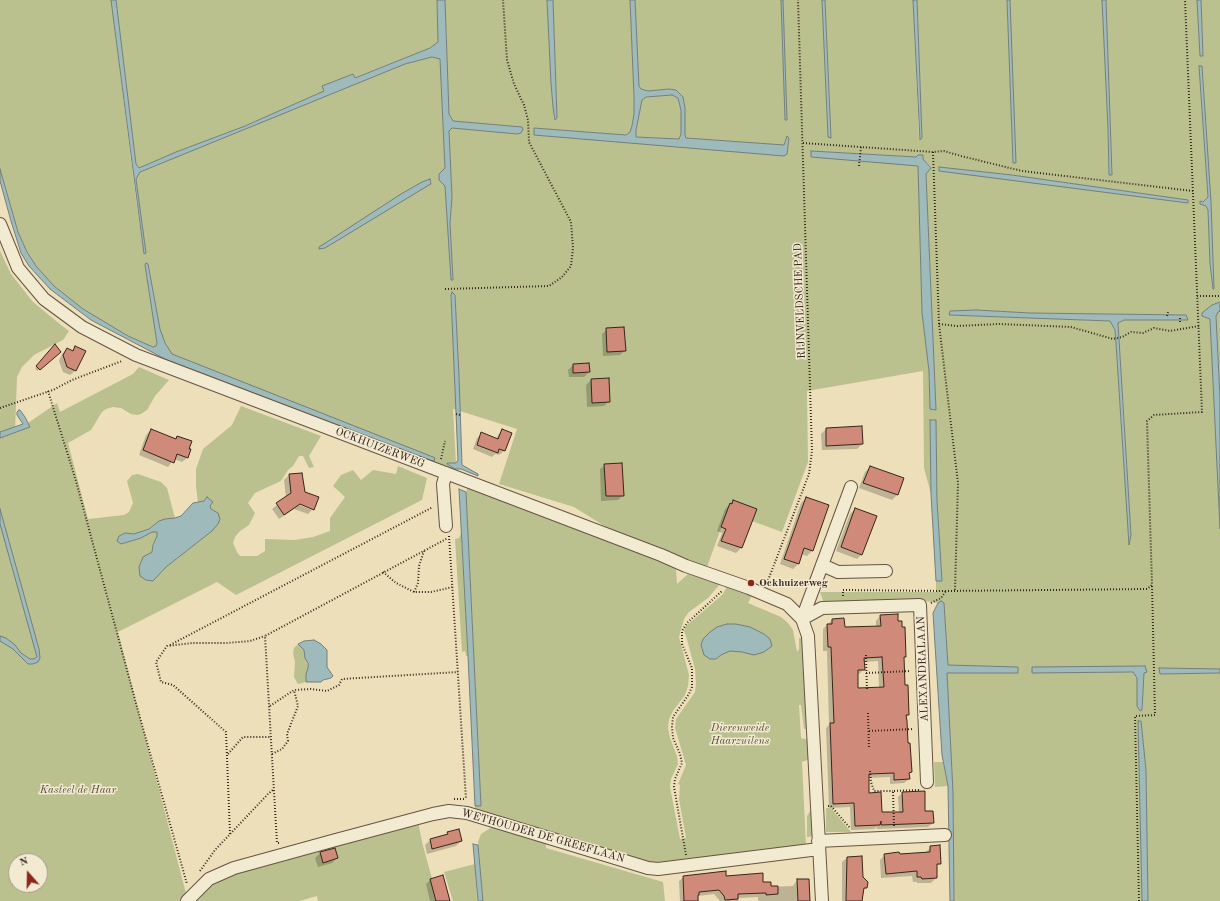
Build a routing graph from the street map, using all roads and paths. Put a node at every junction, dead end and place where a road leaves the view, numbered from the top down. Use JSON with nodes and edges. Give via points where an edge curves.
{"nodes":[{"id":1,"x":504,"y":0,"type":"edge"},
{"id":2,"x":798,"y":0,"type":"edge"},
{"id":3,"x":1185,"y":0,"type":"edge"},
{"id":4,"x":803,"y":143,"type":"junction"},
{"id":5,"x":861,"y":147,"type":"junction"},
{"id":6,"x":933,"y":152,"type":"junction"},
{"id":7,"x":859,"y":166,"type":"dead end"},
{"id":8,"x":1193,"y":191,"type":"junction"},
{"id":9,"x":0,"y":224,"type":"edge"},
{"id":10,"x":445,"y":289,"type":"dead end"},
{"id":11,"x":1197,"y":296,"type":"junction"},
{"id":12,"x":1220,"y":296,"type":"edge"},
{"id":13,"x":1168,"y":312,"type":"dead end"},
{"id":14,"x":1168,"y":316,"type":"dead end"},
{"id":15,"x":1180,"y":318,"type":"dead end"},
{"id":16,"x":1180,"y":322,"type":"dead end"},
{"id":17,"x":939,"y":324,"type":"junction"},
{"id":18,"x":1199,"y":326,"type":"junction"},
{"id":19,"x":136,"y":355,"type":"junction"},
{"id":20,"x":48,"y":391,"type":"junction"},
{"id":21,"x":0,"y":408,"type":"edge"},
{"id":22,"x":456,"y":414,"type":"dead end"},
{"id":23,"x":460,"y":415,"type":"dead end"},
{"id":24,"x":445,"y":440,"type":"dead end"},
{"id":25,"x":441,"y":471,"type":"junction"},
{"id":26,"x":851,"y":488,"type":"dead end"},
{"id":27,"x":444,"y":502,"type":"junction"},
{"id":28,"x":448,"y":531,"type":"junction"},
{"id":29,"x":425,"y":550,"type":"junction"},
{"id":30,"x":822,"y":565,"type":"junction"},
{"id":31,"x":886,"y":571,"type":"dead end"},
{"id":32,"x":383,"y":572,"type":"junction"},
{"id":33,"x":726,"y":580,"type":"junction"},
{"id":34,"x":1152,"y":585,"type":"junction"},
{"id":35,"x":453,"y":587,"type":"junction"},
{"id":36,"x":955,"y":590,"type":"junction"},
{"id":37,"x":946,"y":591,"type":"junction"},
{"id":38,"x":414,"y":592,"type":"junction"},
{"id":39,"x":763,"y":593,"type":"junction"},
{"id":40,"x":920,"y":605,"type":"junction"},
{"id":41,"x":844,"y":607,"type":"junction"},
{"id":42,"x":802,"y":619,"type":"junction"},
{"id":43,"x":265,"y":636,"type":"junction"},
{"id":44,"x":167,"y":646,"type":"junction"},
{"id":45,"x":866,"y":655,"type":"dead end"},
{"id":46,"x":923,"y":670,"type":"junction"},
{"id":47,"x":458,"y":672,"type":"junction"},
{"id":48,"x":866,"y":673,"type":"junction"},
{"id":49,"x":294,"y":690,"type":"junction"},
{"id":50,"x":867,"y":691,"type":"dead end"},
{"id":51,"x":269,"y":706,"type":"junction"},
{"id":52,"x":868,"y":713,"type":"dead end"},
{"id":53,"x":925,"y":729,"type":"junction"},
{"id":54,"x":869,"y":731,"type":"junction"},
{"id":55,"x":271,"y":737,"type":"junction"},
{"id":56,"x":869,"y":749,"type":"dead end"},
{"id":57,"x":228,"y":754,"type":"junction"},
{"id":58,"x":272,"y":754,"type":"junction"},
{"id":59,"x":870,"y":771,"type":"dead end"},
{"id":60,"x":927,"y":782,"type":"joint"},
{"id":61,"x":274,"y":789,"type":"junction"},
{"id":62,"x":893,"y":791,"type":"junction"},
{"id":63,"x":466,"y":799,"type":"junction"},
{"id":64,"x":449,"y":800,"type":"dead end"},
{"id":65,"x":817,"y":807,"type":"junction"},
{"id":66,"x":467,"y":813,"type":"junction"},
{"id":67,"x":230,"y":834,"type":"junction"},
{"id":68,"x":945,"y":835,"type":"dead end"},
{"id":69,"x":894,"y":838,"type":"junction"},
{"id":70,"x":860,"y":839,"type":"junction"},
{"id":71,"x":284,"y":841,"type":"dead end"},
{"id":72,"x":819,"y":845,"type":"junction"},
{"id":73,"x":687,"y":866,"type":"junction"},
{"id":74,"x":198,"y":873,"type":"dead end"},
{"id":75,"x":189,"y":899,"type":"edge"},
{"id":76,"x":822,"y":901,"type":"edge"},
{"id":77,"x":1139,"y":901,"type":"edge"}],
"edges":[{"from":1,"to":10,"type":"path","via":[[507,60],[524,105],[530,142],[571,222],[571,266],[562,277],[549,286]]},
{"from":2,"to":4,"type":"path","name":"RIJNVELDSCHE PAD"},
{"from":3,"to":8,"type":"path"},
{"from":4,"to":5,"type":"path"},
{"from":4,"to":39,"type":"path","name":"RIJNVELDSCHE PAD","via":[[812,451],[809,474]]},
{"from":5,"to":6,"type":"path"},
{"from":5,"to":7,"type":"path"},
{"from":6,"to":8,"type":"path","via":[[944,151],[1022,171]]},
{"from":6,"to":17,"type":"path"},
{"from":8,"to":11,"type":"path"},
{"from":9,"to":19,"type":"street","name":"OCKHUIZERWEG","via":[[18,268],[44,299],[82,327]]},
{"from":11,"to":12,"type":"path"},
{"from":11,"to":18,"type":"path"},
{"from":13,"to":14,"type":"path"},
{"from":15,"to":16,"type":"path"},
{"from":17,"to":18,"type":"path","via":[[1071,327],[1113,339],[1154,328],[1170,331]]},
{"from":17,"to":36,"type":"path","via":[[958,483]]},
{"from":18,"to":34,"type":"path","via":[[1202,412],[1154,415],[1147,421]]},
{"from":19,"to":20,"type":"path"},
{"from":19,"to":25,"type":"street","name":"OCKHUIZERWEG"},
{"from":20,"to":21,"type":"path"},
{"from":20,"to":75,"type":"path","via":[[76,481]]},
{"from":22,"to":23,"type":"path"},
{"from":24,"to":25,"type":"path"},
{"from":25,"to":27,"type":"street"},
{"from":25,"to":33,"type":"street","name":"OCKHUIZERWEG"},
{"from":26,"to":30,"type":"street"},
{"from":27,"to":28,"type":"street"},
{"from":27,"to":44,"type":"path"},
{"from":28,"to":29,"type":"path"},
{"from":28,"to":35,"type":"path"},
{"from":29,"to":32,"type":"path"},
{"from":29,"to":38,"type":"path"},
{"from":30,"to":31,"type":"street","via":[[838,572]]},
{"from":30,"to":42,"type":"street"},
{"from":32,"to":38,"type":"path","via":[[396,583]]},
{"from":32,"to":43,"type":"path"},
{"from":33,"to":39,"type":"street","name":"OCKHUIZERWEG"},
{"from":33,"to":73,"type":"path","via":[[722,591],[687,623],[682,631],[682,644],[692,668],[692,687],[673,717],[672,727],[682,763],[674,787]]},
{"from":34,"to":36,"type":"path","via":[[1147,589]]},
{"from":34,"to":77,"type":"path","via":[[1155,715],[1135,716]]},
{"from":35,"to":38,"type":"path","via":[[432,592]]},
{"from":35,"to":47,"type":"path"},
{"from":36,"to":37,"type":"path"},
{"from":37,"to":40,"type":"path","via":[[928,605]]},
{"from":37,"to":41,"type":"path","via":[[843,590]]},
{"from":39,"to":42,"type":"street","name":"OCKHUIZERWEG","via":[[787,604]]},
{"from":40,"to":41,"type":"street","name":"ALEXANDRALAAN"},
{"from":40,"to":46,"type":"street","name":"ALEXANDRALAAN"},
{"from":41,"to":42,"type":"street","name":"ALEXANDRALAAN","via":[[822,608]]},
{"from":42,"to":65,"type":"street","name":"OCKHUIZERWEG","via":[[808,636]]},
{"from":43,"to":44,"type":"path","via":[[250,641],[192,642]]},
{"from":43,"to":51,"type":"path"},
{"from":44,"to":57,"type":"path","via":[[156,662],[161,682],[173,685],[226,732]]},
{"from":45,"to":48,"type":"path"},
{"from":46,"to":48,"type":"path"},
{"from":46,"to":53,"type":"street","name":"ALEXANDRALAAN"},
{"from":47,"to":49,"type":"path","via":[[342,679],[339,685],[327,691]]},
{"from":47,"to":63,"type":"path"},
{"from":48,"to":50,"type":"path"},
{"from":49,"to":51,"type":"path"},
{"from":49,"to":58,"type":"path","via":[[298,706],[287,734],[288,741],[282,749]]},
{"from":51,"to":55,"type":"path"},
{"from":52,"to":54,"type":"path"},
{"from":53,"to":54,"type":"path"},
{"from":53,"to":60,"type":"street","name":"ALEXANDRALAAN"},
{"from":54,"to":56,"type":"path"},
{"from":55,"to":57,"type":"path","via":[[242,737]]},
{"from":55,"to":58,"type":"path"},
{"from":57,"to":67,"type":"path"},
{"from":58,"to":61,"type":"path"},
{"from":59,"to":62,"type":"path","via":[[870,782],[874,791]]},
{"from":60,"to":62,"type":"path","via":[[923,783],[919,790]]},
{"from":61,"to":67,"type":"path"},
{"from":61,"to":71,"type":"path","via":[[277,843]]},
{"from":62,"to":69,"type":"path"},
{"from":63,"to":64,"type":"path"},
{"from":63,"to":66,"type":"path"},
{"from":65,"to":70,"type":"path","via":[[831,806]]},
{"from":65,"to":72,"type":"street","name":"OCKHUIZERWEG"},
{"from":66,"to":73,"type":"street","name":"WETHOUDER DE GREEFLAAN","via":[[648,868]]},
{"from":66,"to":75,"type":"street","name":"WETHOUDER DE GREEFLAAN","via":[[449,811],[433,814],[234,868],[209,879]]},
{"from":67,"to":74,"type":"path"},
{"from":68,"to":69,"type":"street","name":"WETHOUDER DE GREEFLAAN"},
{"from":69,"to":70,"type":"street","name":"WETHOUDER DE GREEFLAAN"},
{"from":70,"to":72,"type":"street","name":"WETHOUDER DE GREEFLAAN"},
{"from":72,"to":73,"type":"street","name":"WETHOUDER DE GREEFLAAN"},
{"from":72,"to":76,"type":"street","name":"OCKHUIZERWEG"}]}
